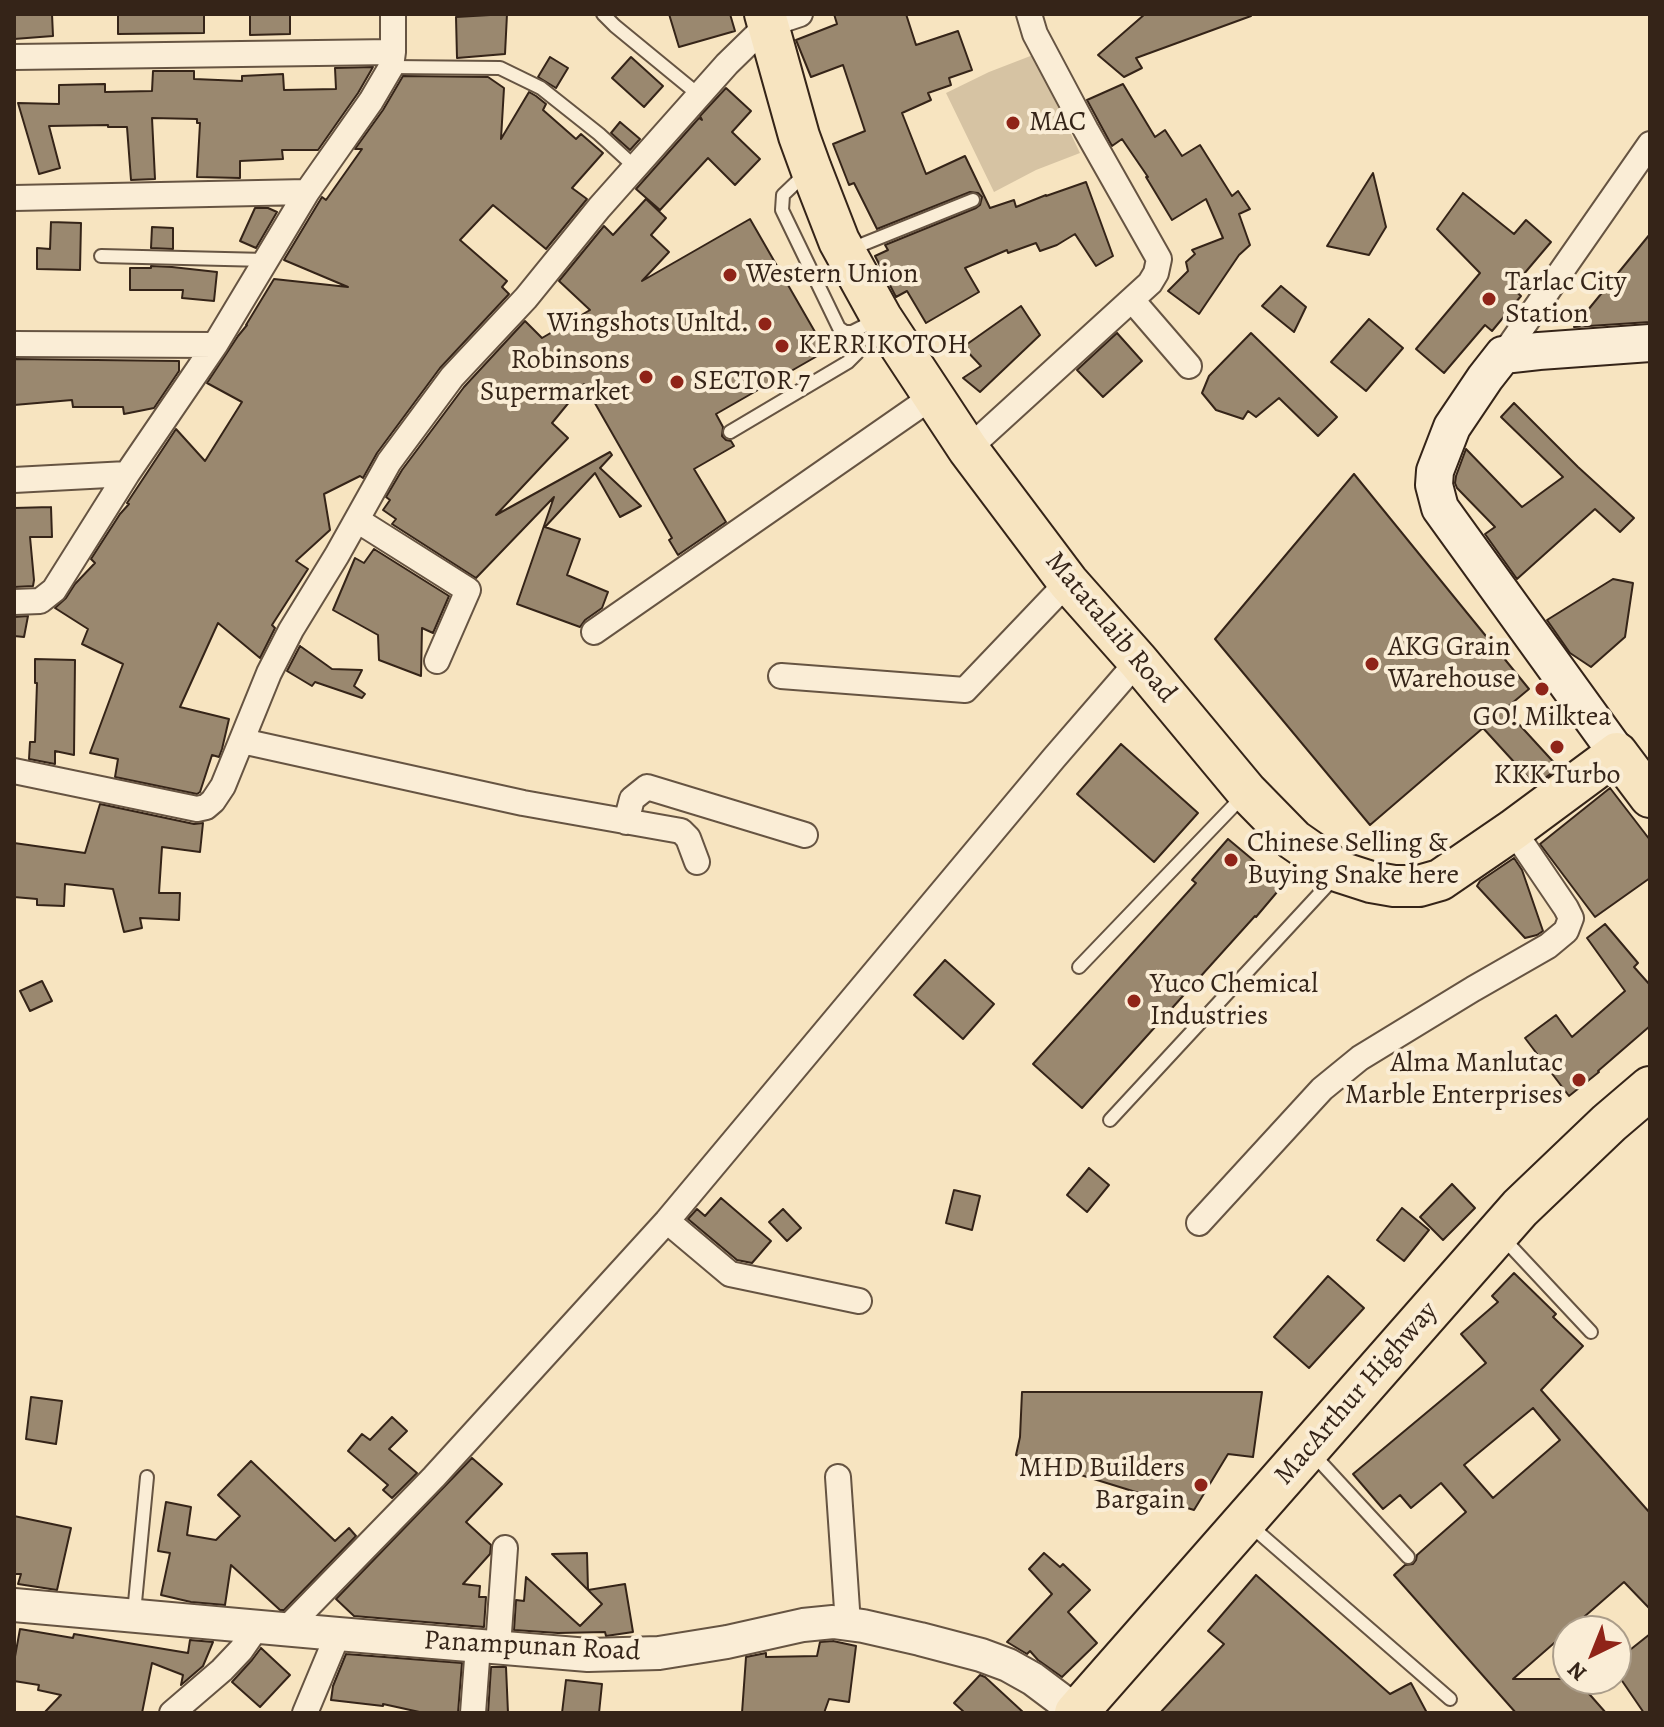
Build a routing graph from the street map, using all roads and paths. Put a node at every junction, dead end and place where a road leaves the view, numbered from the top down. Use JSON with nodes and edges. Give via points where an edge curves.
{"nodes":[{"id":1,"x":393,"y":14,"type":"edge"},
{"id":2,"x":603,"y":14,"type":"edge"},
{"id":3,"x":1029,"y":14,"type":"edge"},
{"id":4,"x":777,"y":18,"type":"edge"},
{"id":5,"x":14,"y":57,"type":"edge"},
{"id":6,"x":392,"y":60,"type":"junction"},
{"id":7,"x":699,"y":95,"type":"junction"},
{"id":8,"x":1650,"y":144,"type":"edge"},
{"id":9,"x":635,"y":167,"type":"junction"},
{"id":10,"x":811,"y":169,"type":"junction"},
{"id":11,"x":307,"y":192,"type":"junction"},
{"id":12,"x":14,"y":198,"type":"edge"},
{"id":13,"x":973,"y":200,"type":"dead end"},
{"id":14,"x":844,"y":252,"type":"junction"},
{"id":15,"x":101,"y":256,"type":"dead end"},
{"id":16,"x":266,"y":260,"type":"junction"},
{"id":17,"x":1132,"y":300,"type":"junction"},
{"id":18,"x":867,"y":325,"type":"junction"},
{"id":19,"x":1650,"y":343,"type":"edge"},
{"id":20,"x":14,"y":344,"type":"edge"},
{"id":21,"x":215,"y":345,"type":"junction"},
{"id":22,"x":1503,"y":355,"type":"junction"},
{"id":23,"x":1189,"y":366,"type":"dead end"},
{"id":24,"x":932,"y":397,"type":"junction"},
{"id":25,"x":730,"y":432,"type":"dead end"},
{"id":26,"x":968,"y":449,"type":"junction"},
{"id":27,"x":127,"y":474,"type":"junction"},
{"id":28,"x":14,"y":480,"type":"edge"},
{"id":29,"x":357,"y":520,"type":"junction"},
{"id":30,"x":1068,"y":582,"type":"junction"},
{"id":31,"x":14,"y":602,"type":"edge"},
{"id":32,"x":594,"y":632,"type":"dead end"},
{"id":33,"x":437,"y":661,"type":"dead end"},
{"id":34,"x":1138,"y":661,"type":"junction"},
{"id":35,"x":781,"y":676,"type":"dead end"},
{"id":36,"x":242,"y":741,"type":"junction"},
{"id":37,"x":1617,"y":753,"type":"junction"},
{"id":38,"x":14,"y":771,"type":"edge"},
{"id":39,"x":1247,"y":792,"type":"junction"},
{"id":40,"x":1650,"y":797,"type":"edge"},
{"id":41,"x":626,"y":822,"type":"junction"},
{"id":42,"x":1513,"y":830,"type":"junction"},
{"id":43,"x":805,"y":835,"type":"dead end"},
{"id":44,"x":697,"y":862,"type":"dead end"},
{"id":45,"x":1340,"y":872,"type":"junction"},
{"id":46,"x":1079,"y":967,"type":"dead end"},
{"id":47,"x":1650,"y":1088,"type":"edge"},
{"id":48,"x":1110,"y":1120,"type":"dead end"},
{"id":49,"x":667,"y":1221,"type":"junction"},
{"id":50,"x":1199,"y":1223,"type":"dead end"},
{"id":51,"x":1498,"y":1233,"type":"junction"},
{"id":52,"x":859,"y":1301,"type":"dead end"},
{"id":53,"x":1591,"y":1332,"type":"dead end"},
{"id":54,"x":1308,"y":1449,"type":"junction"},
{"id":55,"x":147,"y":1477,"type":"dead end"},
{"id":56,"x":838,"y":1477,"type":"dead end"},
{"id":57,"x":1245,"y":1521,"type":"junction"},
{"id":58,"x":505,"y":1548,"type":"dead end"},
{"id":59,"x":1408,"y":1557,"type":"dead end"},
{"id":60,"x":14,"y":1605,"type":"edge"},
{"id":61,"x":133,"y":1616,"type":"junction"},
{"id":62,"x":848,"y":1624,"type":"junction"},
{"id":63,"x":271,"y":1628,"type":"junction"},
{"id":64,"x":338,"y":1634,"type":"junction"},
{"id":65,"x":488,"y":1647,"type":"junction"},
{"id":66,"x":1450,"y":1699,"type":"dead end"},
{"id":67,"x":1077,"y":1712,"type":"edge"},
{"id":68,"x":172,"y":1713,"type":"edge"},
{"id":69,"x":305,"y":1713,"type":"edge"},
{"id":70,"x":473,"y":1713,"type":"edge"}],
"edges":[{"from":1,"to":6,"type":"street"},
{"from":2,"to":7,"type":"lane"},
{"from":3,"to":17,"type":"street","via":[[1035,34],[1159,259],[1150,283]]},
{"from":4,"to":7,"type":"street"},
{"from":4,"to":10,"type":"main road","name":"Matatalaib Road","via":[[799,136]]},
{"from":5,"to":6,"type":"street"},
{"from":6,"to":9,"type":"lane","via":[[500,68],[541,88]]},
{"from":6,"to":11,"type":"street","via":[[371,101]]},
{"from":7,"to":9,"type":"street"},
{"from":8,"to":22,"type":"street"},
{"from":9,"to":29,"type":"street","via":[[452,377],[389,462]]},
{"from":10,"to":14,"type":"main road","name":"Matatalaib Road"},
{"from":10,"to":18,"type":"lane","via":[[783,195],[782,210],[839,328],[845,332]]},
{"from":11,"to":12,"type":"street"},
{"from":11,"to":16,"type":"street"},
{"from":13,"to":14,"type":"lane"},
{"from":14,"to":18,"type":"main road","name":"Matatalaib Road"},
{"from":15,"to":16,"type":"lane"},
{"from":16,"to":21,"type":"street"},
{"from":17,"to":23,"type":"street"},
{"from":17,"to":26,"type":"street"},
{"from":18,"to":24,"type":"main road","name":"Matatalaib Road"},
{"from":18,"to":25,"type":"lane","via":[[848,362]]},
{"from":19,"to":22,"type":"main road"},
{"from":20,"to":21,"type":"street"},
{"from":21,"to":27,"type":"street"},
{"from":22,"to":37,"type":"main road","via":[[1447,437],[1435,471],[1436,497]]},
{"from":24,"to":26,"type":"main road","name":"Matatalaib Road"},
{"from":24,"to":32,"type":"street"},
{"from":26,"to":30,"type":"main road","name":"Matatalaib Road"},
{"from":27,"to":28,"type":"street"},
{"from":27,"to":31,"type":"street","via":[[54,590],[40,601]]},
{"from":29,"to":33,"type":"street","via":[[468,590]]},
{"from":29,"to":36,"type":"street","via":[[291,630]]},
{"from":30,"to":34,"type":"main road","name":"Matatalaib Road"},
{"from":30,"to":35,"type":"street","via":[[965,690]]},
{"from":34,"to":39,"type":"main road","name":"Matatalaib Road"},
{"from":34,"to":49,"type":"street"},
{"from":36,"to":38,"type":"street","via":[[223,786],[213,801],[197,809]]},
{"from":36,"to":41,"type":"street"},
{"from":37,"to":40,"type":"main road"},
{"from":37,"to":42,"type":"main road","name":"Matatalaib Road"},
{"from":39,"to":45,"type":"main road","name":"Matatalaib Road","via":[[1294,840]]},
{"from":39,"to":46,"type":"lane"},
{"from":41,"to":43,"type":"street","via":[[632,799],[647,787]]},
{"from":41,"to":44,"type":"street","via":[[681,831]]},
{"from":42,"to":45,"type":"main road","name":"Matatalaib Road","via":[[1440,880],[1419,886],[1371,882]]},
{"from":42,"to":50,"type":"street","via":[[1571,918],[1566,931],[1360,1058],[1322,1089]]},
{"from":45,"to":48,"type":"lane"},
{"from":47,"to":51,"type":"highway","name":"MacArthur Highway"},
{"from":49,"to":52,"type":"street","via":[[730,1274]]},
{"from":49,"to":63,"type":"street","via":[[434,1477]]},
{"from":51,"to":53,"type":"lane"},
{"from":51,"to":54,"type":"highway","name":"MacArthur Highway"},
{"from":54,"to":57,"type":"highway","name":"MacArthur Highway"},
{"from":54,"to":59,"type":"lane"},
{"from":55,"to":61,"type":"lane"},
{"from":56,"to":62,"type":"street"},
{"from":57,"to":66,"type":"lane"},
{"from":57,"to":67,"type":"highway","name":"MacArthur Highway"},
{"from":58,"to":65,"type":"street"},
{"from":60,"to":61,"type":"street","name":"Panampunan Road"},
{"from":61,"to":63,"type":"street","name":"Panampunan Road"},
{"from":62,"to":65,"type":"street","name":"Panampunan Road","via":[[803,1625],[659,1653],[588,1655]]},
{"from":62,"to":67,"type":"street","name":"Panampunan Road","via":[[1008,1665]]},
{"from":63,"to":64,"type":"street","name":"Panampunan Road"},
{"from":63,"to":68,"type":"street"},
{"from":64,"to":65,"type":"street","name":"Panampunan Road"},
{"from":64,"to":69,"type":"street"},
{"from":65,"to":70,"type":"street"}]}
